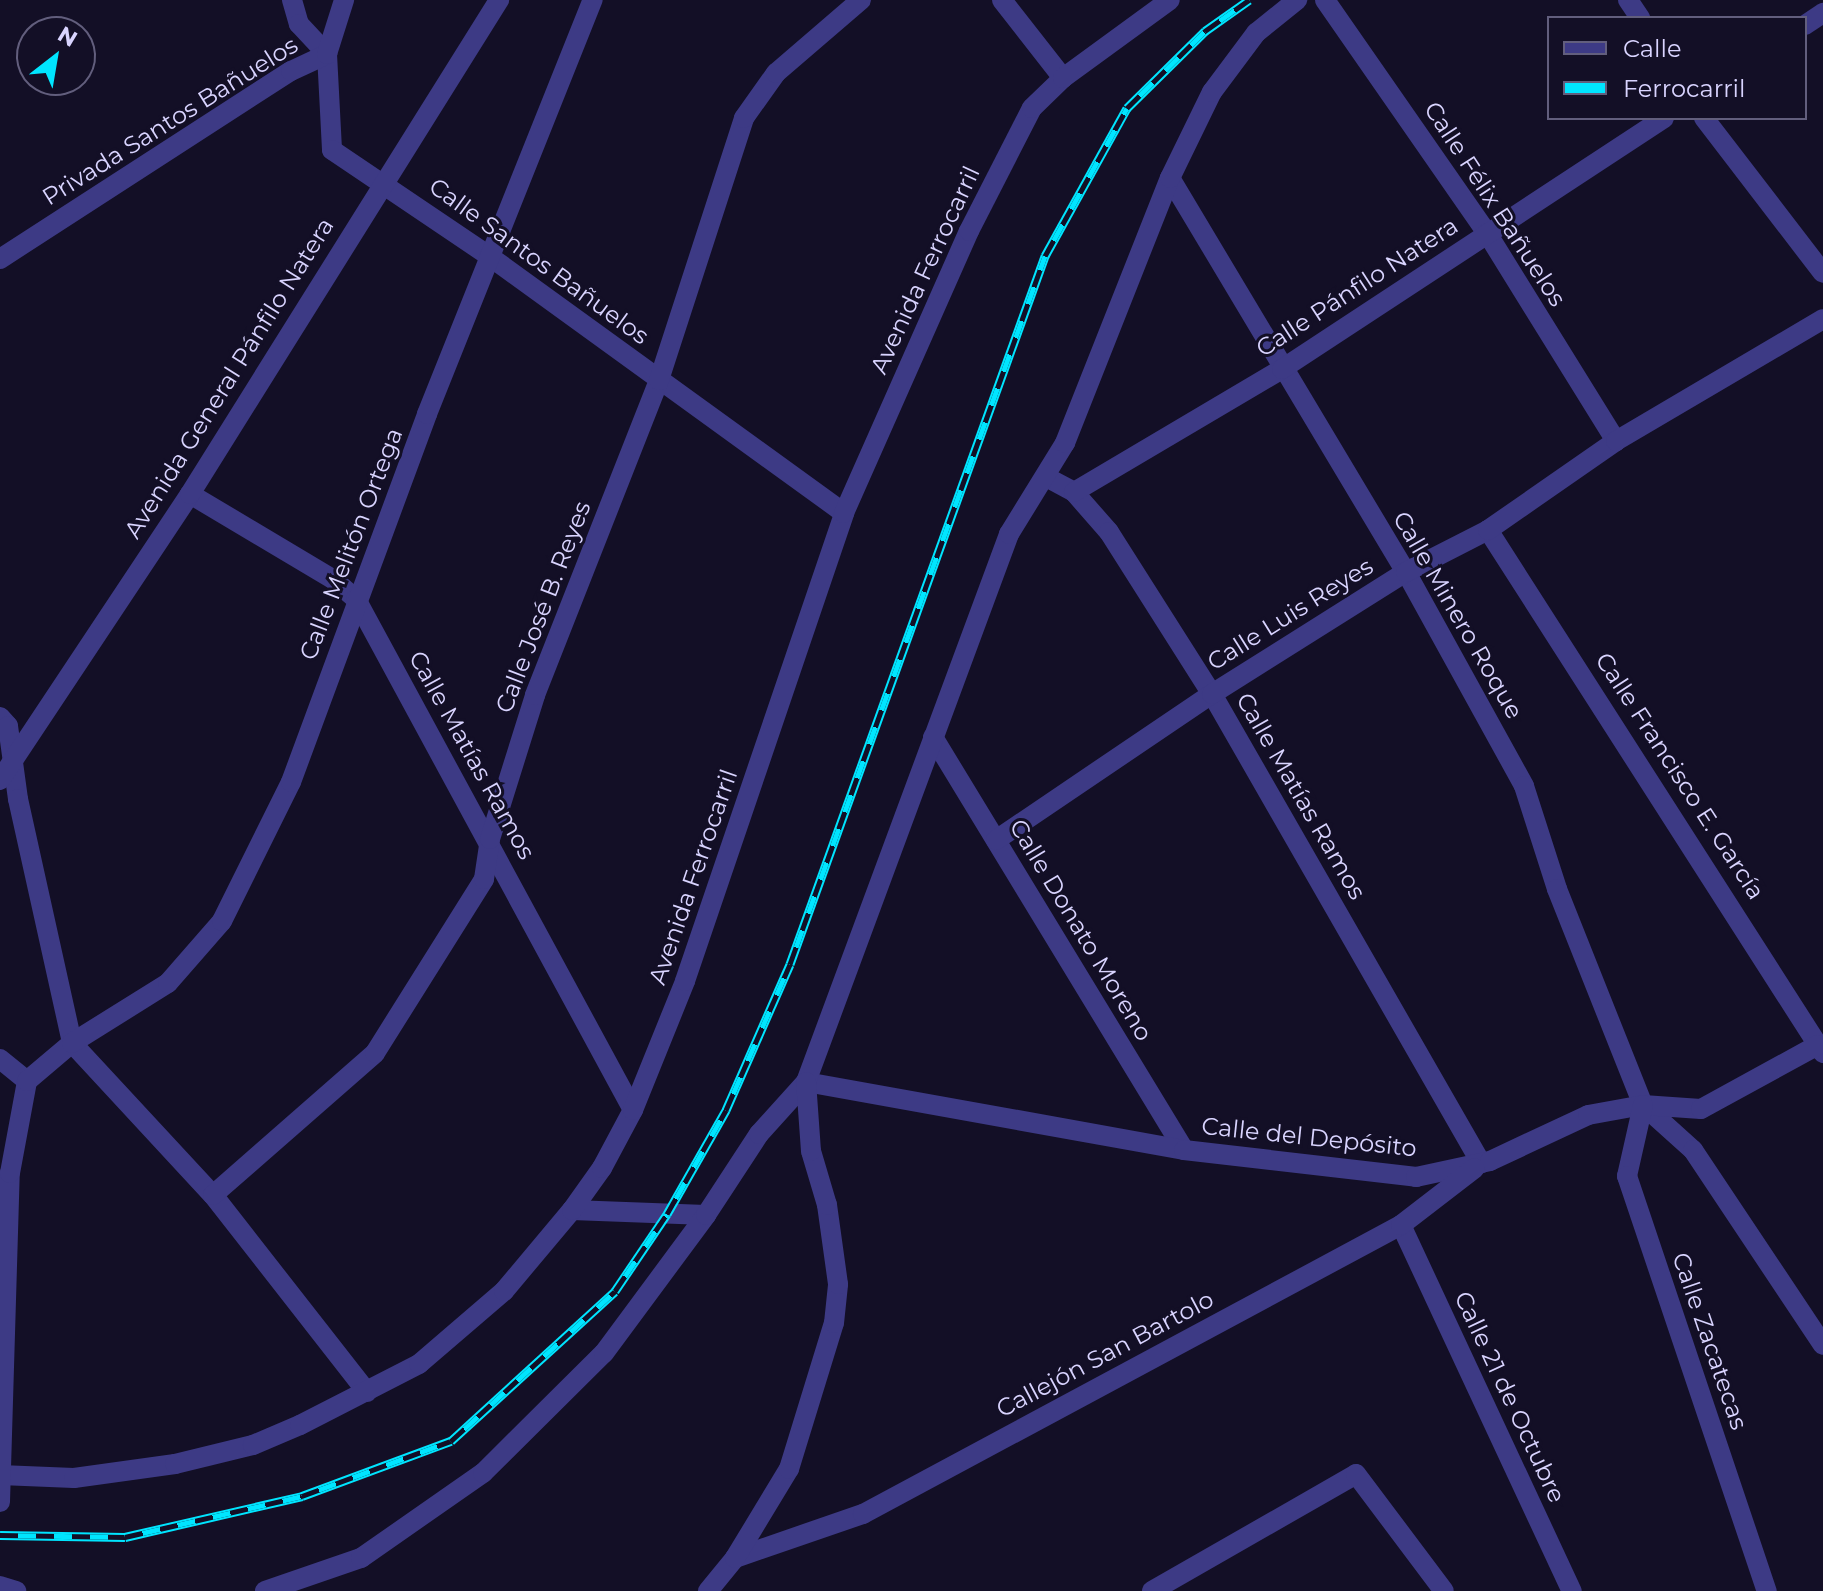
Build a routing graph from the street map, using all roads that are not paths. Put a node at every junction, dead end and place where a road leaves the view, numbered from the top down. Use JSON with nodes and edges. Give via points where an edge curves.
{"nodes":[{"id":1,"x":292,"y":0,"type":"edge"},
{"id":2,"x":344,"y":0,"type":"edge"},
{"id":3,"x":499,"y":0,"type":"edge"},
{"id":4,"x":593,"y":0,"type":"edge"},
{"id":5,"x":861,"y":0,"type":"edge"},
{"id":6,"x":1002,"y":0,"type":"edge"},
{"id":7,"x":1170,"y":0,"type":"edge"},
{"id":8,"x":1297,"y":0,"type":"edge"},
{"id":9,"x":1325,"y":0,"type":"edge"},
{"id":10,"x":327,"y":54,"type":"junction"},
{"id":11,"x":1063,"y":78,"type":"junction"},
{"id":12,"x":1661,"y":120,"type":"edge"},
{"id":13,"x":1706,"y":120,"type":"edge"},
{"id":14,"x":1170,"y":178,"type":"junction"},
{"id":15,"x":382,"y":180,"type":"junction"},
{"id":16,"x":1487,"y":233,"type":"junction"},
{"id":17,"x":489,"y":256,"type":"junction"},
{"id":18,"x":0,"y":259,"type":"edge"},
{"id":19,"x":1823,"y":273,"type":"edge"},
{"id":20,"x":1823,"y":319,"type":"edge"},
{"id":21,"x":1282,"y":369,"type":"junction"},
{"id":22,"x":659,"y":380,"type":"junction"},
{"id":23,"x":1616,"y":441,"type":"junction"},
{"id":24,"x":1048,"y":478,"type":"junction"},
{"id":25,"x":1074,"y":492,"type":"junction"},
{"id":26,"x":190,"y":494,"type":"junction"},
{"id":27,"x":844,"y":513,"type":"junction"},
{"id":28,"x":1488,"y":530,"type":"junction"},
{"id":29,"x":1406,"y":572,"type":"junction"},
{"id":30,"x":356,"y":599,"type":"junction"},
{"id":31,"x":1212,"y":694,"type":"junction"},
{"id":32,"x":0,"y":717,"type":"edge"},
{"id":33,"x":933,"y":737,"type":"junction"},
{"id":34,"x":14,"y":763,"type":"junction"},
{"id":35,"x":0,"y":780,"type":"edge"},
{"id":36,"x":490,"y":839,"type":"junction"},
{"id":37,"x":996,"y":840,"type":"junction"},
{"id":38,"x":72,"y":1043,"type":"junction"},
{"id":39,"x":1820,"y":1049,"type":"edge"},
{"id":40,"x":0,"y":1059,"type":"edge"},
{"id":41,"x":27,"y":1081,"type":"junction"},
{"id":42,"x":806,"y":1082,"type":"junction"},
{"id":43,"x":1643,"y":1105,"type":"junction"},
{"id":44,"x":633,"y":1110,"type":"junction"},
{"id":45,"x":1184,"y":1150,"type":"junction"},
{"id":46,"x":1481,"y":1163,"type":"junction"},
{"id":47,"x":213,"y":1195,"type":"junction"},
{"id":48,"x":572,"y":1210,"type":"junction"},
{"id":49,"x":706,"y":1215,"type":"junction"},
{"id":50,"x":1401,"y":1225,"type":"junction"},
{"id":51,"x":4,"y":1244,"type":"edge"},
{"id":52,"x":1823,"y":1345,"type":"edge"},
{"id":53,"x":367,"y":1392,"type":"junction"},
{"id":54,"x":1,"y":1475,"type":"edge"},
{"id":55,"x":0,"y":1502,"type":"edge"},
{"id":56,"x":735,"y":1558,"type":"junction"},
{"id":57,"x":0,"y":1586,"type":"edge"},
{"id":58,"x":1569,"y":1589,"type":"edge"},
{"id":59,"x":16,"y":1591,"type":"edge"},
{"id":60,"x":265,"y":1591,"type":"edge"},
{"id":61,"x":708,"y":1591,"type":"edge"},
{"id":62,"x":1152,"y":1591,"type":"edge"},
{"id":63,"x":1444,"y":1591,"type":"edge"},
{"id":64,"x":1767,"y":1591,"type":"edge"}],
"edges":[{"from":1,"to":10,"type":"street","via":[[299,24]]},
{"from":2,"to":10,"type":"street"},
{"from":3,"to":15,"type":"street","name":"Avenida General Pánfilo Natera"},
{"from":4,"to":17,"type":"street","name":"Calle Melitón Ortega"},
{"from":5,"to":22,"type":"street","name":"Calle José B. Reyes","via":[[776,73],[744,118]]},
{"from":6,"to":11,"type":"street"},
{"from":7,"to":11,"type":"street","name":"Avenida Ferrocarril"},
{"from":8,"to":14,"type":"street","via":[[1256,33],[1212,92]]},
{"from":9,"to":16,"type":"street","name":"Calle Félix Bañuelos"},
{"from":10,"to":15,"type":"street","name":"Calle Santos Bañuelos","via":[[332,150]]},
{"from":10,"to":18,"type":"street","name":"Privada Santos Bañuelos","via":[[291,71]]},
{"from":11,"to":27,"type":"street","name":"Avenida Ferrocarril","via":[[1032,108],[969,231]]},
{"from":12,"to":16,"type":"street","name":"Calle Pánfilo Natera"},
{"from":13,"to":19,"type":"street"},
{"from":14,"to":21,"type":"street","name":"Calle Minero Roque"},
{"from":14,"to":24,"type":"street"},
{"from":15,"to":17,"type":"street","name":"Calle Santos Bañuelos"},
{"from":15,"to":26,"type":"street","name":"Avenida General Pánfilo Natera"},
{"from":16,"to":21,"type":"street","name":"Calle Pánfilo Natera"},
{"from":16,"to":23,"type":"street","name":"Calle Félix Bañuelos"},
{"from":17,"to":22,"type":"street","name":"Calle Santos Bañuelos"},
{"from":17,"to":30,"type":"street","name":"Calle Melitón Ortega"},
{"from":20,"to":23,"type":"street","name":"Calle Luis Reyes"},
{"from":21,"to":25,"type":"street","name":"Calle Pánfilo Natera"},
{"from":21,"to":29,"type":"street","name":"Calle Minero Roque"},
{"from":22,"to":27,"type":"street","name":"Calle Santos Bañuelos"},
{"from":22,"to":36,"type":"street","name":"Calle José B. Reyes","via":[[535,695]]},
{"from":23,"to":28,"type":"street","name":"Calle Luis Reyes"},
{"from":24,"to":25,"type":"street","name":"Calle Matías Ramos"},
{"from":24,"to":33,"type":"street","via":[[1009,534]]},
{"from":25,"to":31,"type":"street","name":"Calle Matías Ramos","via":[[1109,532]]},
{"from":26,"to":30,"type":"street","name":"Calle Matías Ramos","via":[[334,580]]},
{"from":26,"to":34,"type":"street","name":"Avenida General Pánfilo Natera"},
{"from":27,"to":44,"type":"street","name":"Avenida Ferrocarril","via":[[685,981]]},
{"from":28,"to":29,"type":"street","name":"Calle Luis Reyes"},
{"from":28,"to":39,"type":"street","name":"Calle Francisco E. García"},
{"from":29,"to":31,"type":"street","name":"Calle Luis Reyes"},
{"from":29,"to":43,"type":"street","name":"Calle Minero Roque","via":[[1524,786],[1557,889]]},
{"from":30,"to":36,"type":"street","name":"Calle Matías Ramos"},
{"from":30,"to":38,"type":"street","name":"Calle Melitón Ortega","via":[[291,782],[222,921],[168,983]]},
{"from":31,"to":37,"type":"street","name":"Calle Luis Reyes"},
{"from":31,"to":46,"type":"street","name":"Calle Matías Ramos"},
{"from":32,"to":34,"type":"street","via":[[8,726]]},
{"from":33,"to":37,"type":"street","name":"Calle Donato Moreno"},
{"from":33,"to":42,"type":"street"},
{"from":34,"to":35,"type":"street","name":"Avenida General Pánfilo Natera"},
{"from":34,"to":38,"type":"street"},
{"from":36,"to":44,"type":"street","name":"Calle Matías Ramos"},
{"from":36,"to":47,"type":"street","name":"Calle José B. Reyes","via":[[484,879],[375,1053]]},
{"from":37,"to":45,"type":"street","name":"Calle Donato Moreno"},
{"from":38,"to":41,"type":"street","name":"Calle Melitón Ortega"},
{"from":38,"to":47,"type":"street"},
{"from":39,"to":43,"type":"street","name":"Calle del Depósito","via":[[1701,1109]]},
{"from":40,"to":41,"type":"street"},
{"from":41,"to":51,"type":"street"},
{"from":42,"to":45,"type":"street","name":"Calle del Depósito"},
{"from":42,"to":49,"type":"street","via":[[759,1134]]},
{"from":42,"to":56,"type":"street","via":[[811,1151],[827,1205],[838,1284],[834,1323],[789,1469]]},
{"from":43,"to":46,"type":"street","name":"Calle del Depósito","via":[[1588,1115]]},
{"from":43,"to":52,"type":"street","via":[[1693,1150]]},
{"from":43,"to":64,"type":"street","name":"Calle Zacatecas","via":[[1627,1176]]},
{"from":44,"to":48,"type":"street","name":"Avenida Ferrocarril"},
{"from":45,"to":46,"type":"street","name":"Calle del Depósito","via":[[1416,1177]]},
{"from":46,"to":50,"type":"street","name":"Callejón San Bartolo"},
{"from":47,"to":53,"type":"street"},
{"from":48,"to":49,"type":"street"},
{"from":48,"to":53,"type":"street","name":"Avenida Ferrocarril","via":[[504,1291],[419,1364]]},
{"from":49,"to":60,"type":"street","via":[[604,1353],[483,1473],[361,1558]]},
{"from":50,"to":56,"type":"street","name":"Callejón San Bartolo","via":[[863,1514]]},
{"from":50,"to":58,"type":"street","name":"Calle 21 de Octubre"},
{"from":51,"to":54,"type":"street"},
{"from":53,"to":54,"type":"street","name":"Avenida Ferrocarril","via":[[253,1445],[175,1464],[74,1478]]},
{"from":54,"to":55,"type":"street"},
{"from":56,"to":61,"type":"street"},
{"from":57,"to":59,"type":"street"},
{"from":62,"to":63,"type":"street","via":[[1356,1474]]}]}
